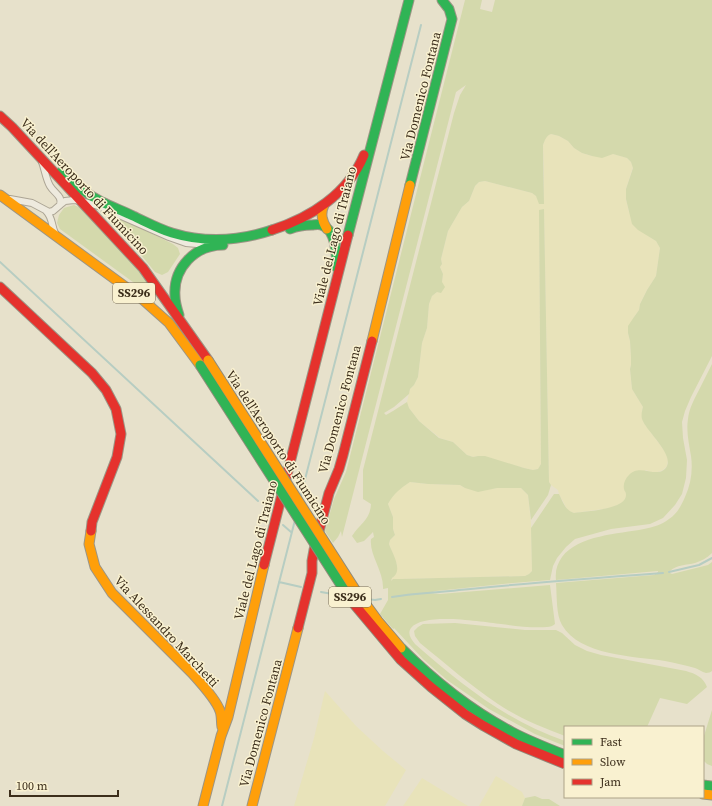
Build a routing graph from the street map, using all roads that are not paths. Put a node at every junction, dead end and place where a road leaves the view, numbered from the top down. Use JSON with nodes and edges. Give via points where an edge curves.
{"nodes":[{"id":1,"x":409,"y":0,"type":"edge"},
{"id":2,"x":416,"y":0,"type":"edge"},
{"id":3,"x":442,"y":0,"type":"edge"},
{"id":4,"x":406,"y":10,"type":"junction"},
{"id":5,"x":0,"y":116,"type":"edge"},
{"id":6,"x":375,"y":130,"type":"junction"},
{"id":7,"x":34,"y":150,"type":"junction"},
{"id":8,"x":1,"y":195,"type":"edge"},
{"id":9,"x":83,"y":203,"type":"junction"},
{"id":10,"x":60,"y":205,"type":"junction"},
{"id":11,"x":324,"y":205,"type":"junction"},
{"id":12,"x":45,"y":210,"type":"junction"},
{"id":13,"x":327,"y":229,"type":"junction"},
{"id":14,"x":57,"y":236,"type":"junction"},
{"id":15,"x":216,"y":245,"type":"junction"},
{"id":16,"x":0,"y":287,"type":"edge"},
{"id":17,"x":335,"y":287,"type":"junction"},
{"id":18,"x":184,"y":325,"type":"junction"},
{"id":19,"x":204,"y":362,"type":"junction"},
{"id":20,"x":221,"y":736,"type":"junction"},
{"id":21,"x":564,"y":755,"type":"edge"},
{"id":22,"x":564,"y":764,"type":"edge"},
{"id":23,"x":203,"y":806,"type":"edge"},
{"id":24,"x":252,"y":806,"type":"edge"}],
"edges":[{"from":1,"to":4,"type":"street","name":"Viale del Lago di Traiano"},
{"from":2,"to":4,"type":"street"},
{"from":3,"to":24,"type":"street","name":"Via Domenico Fontana","via":[[452,19],[343,455],[329,493],[314,550],[312,573]]},
{"from":4,"to":6,"type":"street","name":"Viale del Lago di Traiano"},
{"from":5,"to":7,"type":"street","name":"Via dell'Aeroporto di Fiumicino"},
{"from":6,"to":11,"type":"street","via":[[356,172]]},
{"from":6,"to":17,"type":"street","name":"Viale del Lago di Traiano"},
{"from":7,"to":9,"type":"street","name":"Via dell'Aeroporto di Fiumicino"},
{"from":7,"to":10,"type":"street","via":[[42,163],[50,187],[60,198]]},
{"from":7,"to":11,"type":"street","via":[[68,180],[101,202],[171,233],[187,237],[225,240],[249,238],[296,221]]},
{"from":8,"to":12,"type":"street"},
{"from":8,"to":14,"type":"street","name":"Via dell'Aeroporto di Fiumicino"},
{"from":9,"to":10,"type":"street","via":[[70,200]]},
{"from":9,"to":15,"type":"street","via":[[101,207],[169,238],[199,245]]},
{"from":9,"to":18,"type":"street","name":"Via dell'Aeroporto di Fiumicino","number":"SS296","via":[[143,268]]},
{"from":10,"to":12,"type":"street","via":[[53,211]]},
{"from":11,"to":13,"type":"street","via":[[321,216]]},
{"from":12,"to":14,"type":"street","via":[[51,217]]},
{"from":13,"to":15,"type":"street","via":[[321,226],[298,226],[261,239]]},
{"from":13,"to":17,"type":"street","via":[[336,247]]},
{"from":14,"to":19,"type":"street","name":"Via dell'Aeroporto di Fiumicino","number":"SS296","via":[[156,311]]},
{"from":15,"to":18,"type":"street","via":[[197,252],[185,262],[178,273],[174,297]]},
{"from":16,"to":20,"type":"street","name":"Via Alessandro Marchetti","via":[[92,374],[113,402],[120,423],[120,444],[112,472],[91,523],[91,558],[96,571],[108,588],[191,672],[213,699],[221,714]]},
{"from":17,"to":20,"type":"street","name":"Viale del Lago di Traiano","via":[[234,694]]},
{"from":18,"to":19,"type":"street","name":"Via dell'Aeroporto di Fiumicino","number":"SS296"},
{"from":19,"to":21,"type":"street","name":"Via dell'Aeroporto di Fiumicino","number":"SS296","bridge":true,"via":[[356,591],[405,652],[430,676],[485,717],[521,738]]},
{"from":19,"to":22,"type":"street","name":"Via dell'Aeroporto di Fiumicino","number":"SS296","bridge":true,"via":[[348,596],[401,660],[431,688],[465,714],[516,744]]},
{"from":20,"to":23,"type":"street","name":"Viale del Lago di Traiano"}]}
